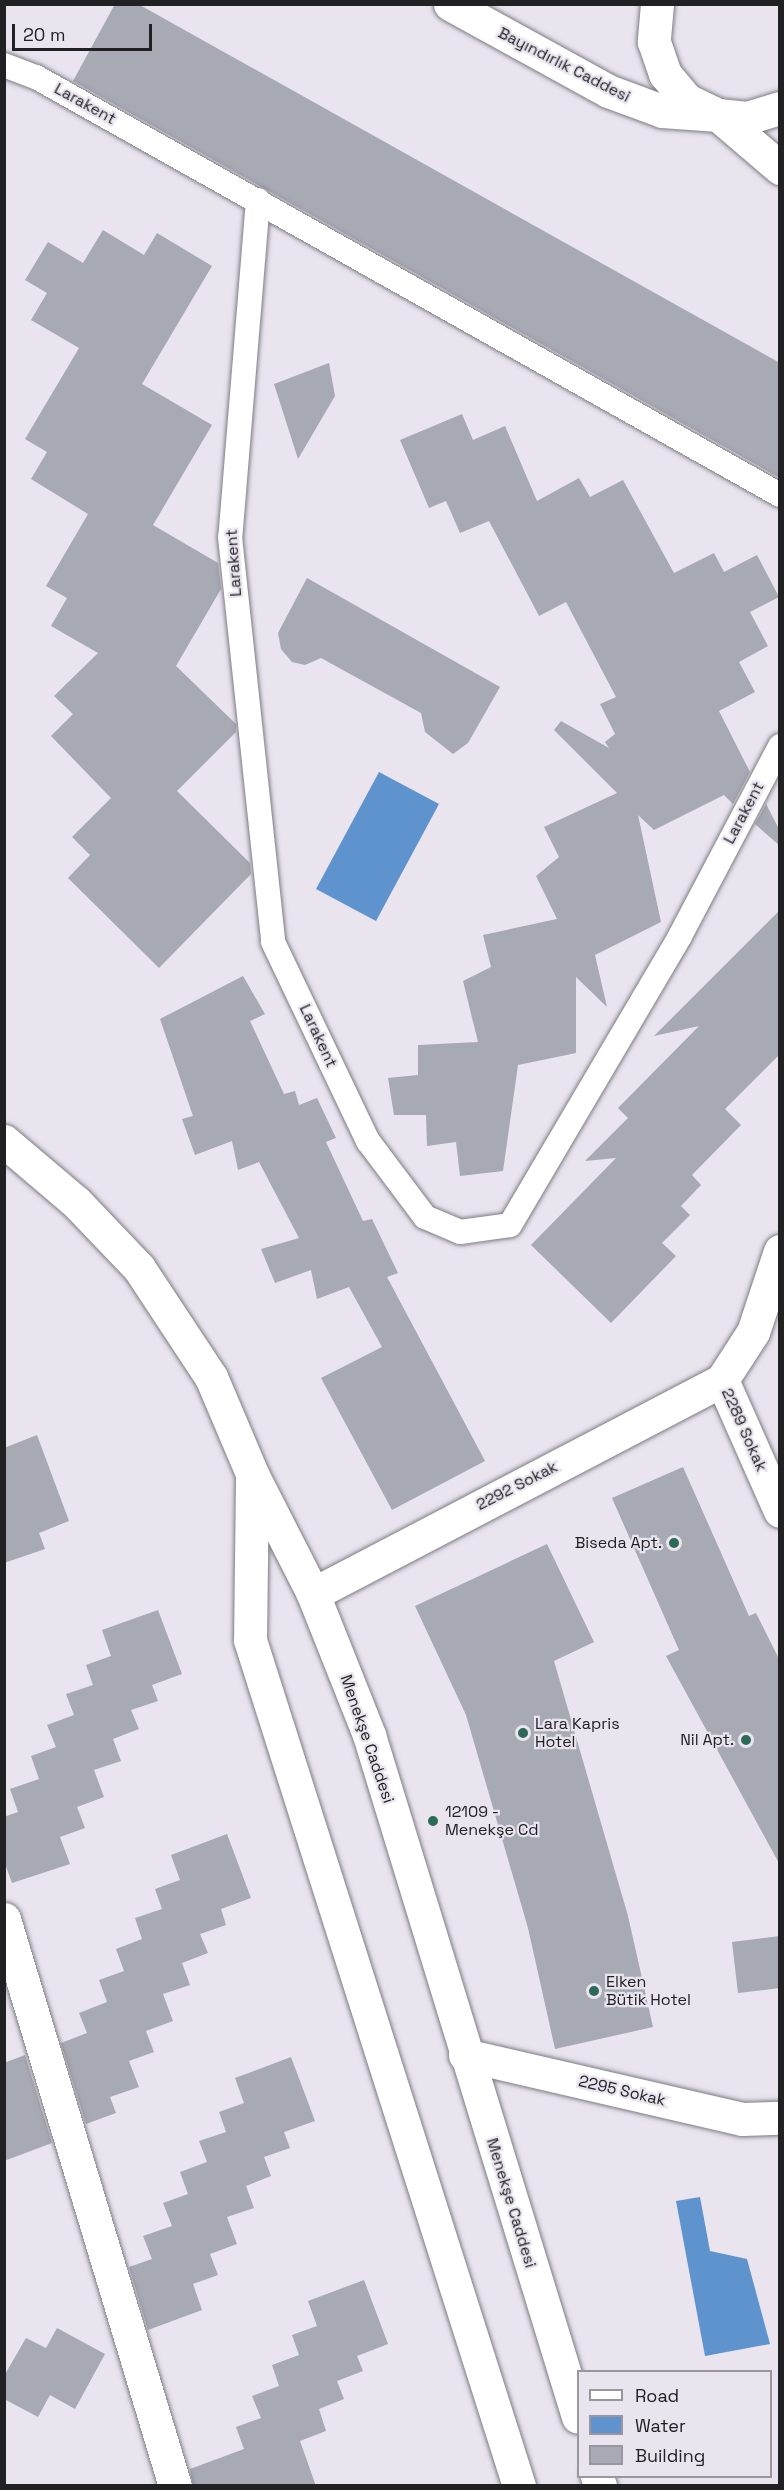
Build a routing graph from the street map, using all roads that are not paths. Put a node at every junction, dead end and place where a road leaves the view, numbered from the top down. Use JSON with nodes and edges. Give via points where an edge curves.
{"nodes":[{"id":1,"x":450,"y":4,"type":"edge"},
{"id":2,"x":656,"y":6,"type":"edge"},
{"id":3,"x":4,"y":64,"type":"edge"},
{"id":4,"x":780,"y":108,"type":"edge"},
{"id":5,"x":662,"y":111,"type":"junction"},
{"id":6,"x":718,"y":115,"type":"junction"},
{"id":7,"x":779,"y":168,"type":"edge"},
{"id":8,"x":258,"y":200,"type":"junction"},
{"id":9,"x":780,"y":495,"type":"edge"},
{"id":10,"x":780,"y":746,"type":"edge"},
{"id":11,"x":5,"y":1144,"type":"edge"},
{"id":12,"x":780,"y":1251,"type":"edge"},
{"id":13,"x":722,"y":1380,"type":"junction"},
{"id":14,"x":253,"y":1476,"type":"junction"},
{"id":15,"x":780,"y":1511,"type":"edge"},
{"id":16,"x":314,"y":1594,"type":"junction"},
{"id":17,"x":4,"y":1919,"type":"edge"},
{"id":18,"x":465,"y":2055,"type":"junction"},
{"id":19,"x":780,"y":2118,"type":"edge"},
{"id":20,"x":577,"y":2411,"type":"edge"},
{"id":21,"x":175,"y":2486,"type":"edge"},
{"id":22,"x":519,"y":2486,"type":"edge"}],
"edges":[{"from":1,"to":5,"type":"street","name":"Bayındırlık Caddesi","via":[[609,91]]},
{"from":2,"to":6,"type":"street","via":[[654,42],[665,74],[687,99]]},
{"from":3,"to":8,"type":"lane","name":"Larakent","via":[[36,77]]},
{"from":4,"to":6,"type":"street","name":"Bayındırlık Caddesi","via":[[747,118]]},
{"from":5,"to":6,"type":"street","name":"Bayındırlık Caddesi"},
{"from":5,"to":7,"type":"street"},
{"from":6,"to":7,"type":"street"},
{"from":8,"to":9,"type":"lane","name":"Larakent"},
{"from":8,"to":10,"type":"lane","name":"Larakent","via":[[230,537],[273,942],[368,1141],[425,1217],[460,1232],[510,1226],[680,936]]},
{"from":11,"to":14,"type":"street","name":"Menekşe Caddesi","via":[[75,1202],[139,1268],[211,1377]]},
{"from":12,"to":13,"type":"street","name":"2289 Sokak","via":[[753,1332]]},
{"from":13,"to":15,"type":"street","name":"2289 Sokak"},
{"from":13,"to":16,"type":"street","name":"2292 Sokak"},
{"from":14,"to":16,"type":"street","name":"Menekşe Caddesi"},
{"from":14,"to":22,"type":"street","via":[[250,1640]]},
{"from":16,"to":18,"type":"street","name":"Menekşe Caddesi","via":[[369,1734]]},
{"from":17,"to":21,"type":"street"},
{"from":18,"to":19,"type":"street","name":"2295 Sokak","via":[[742,2119]]},
{"from":18,"to":20,"type":"street","name":"Menekşe Caddesi"}]}
